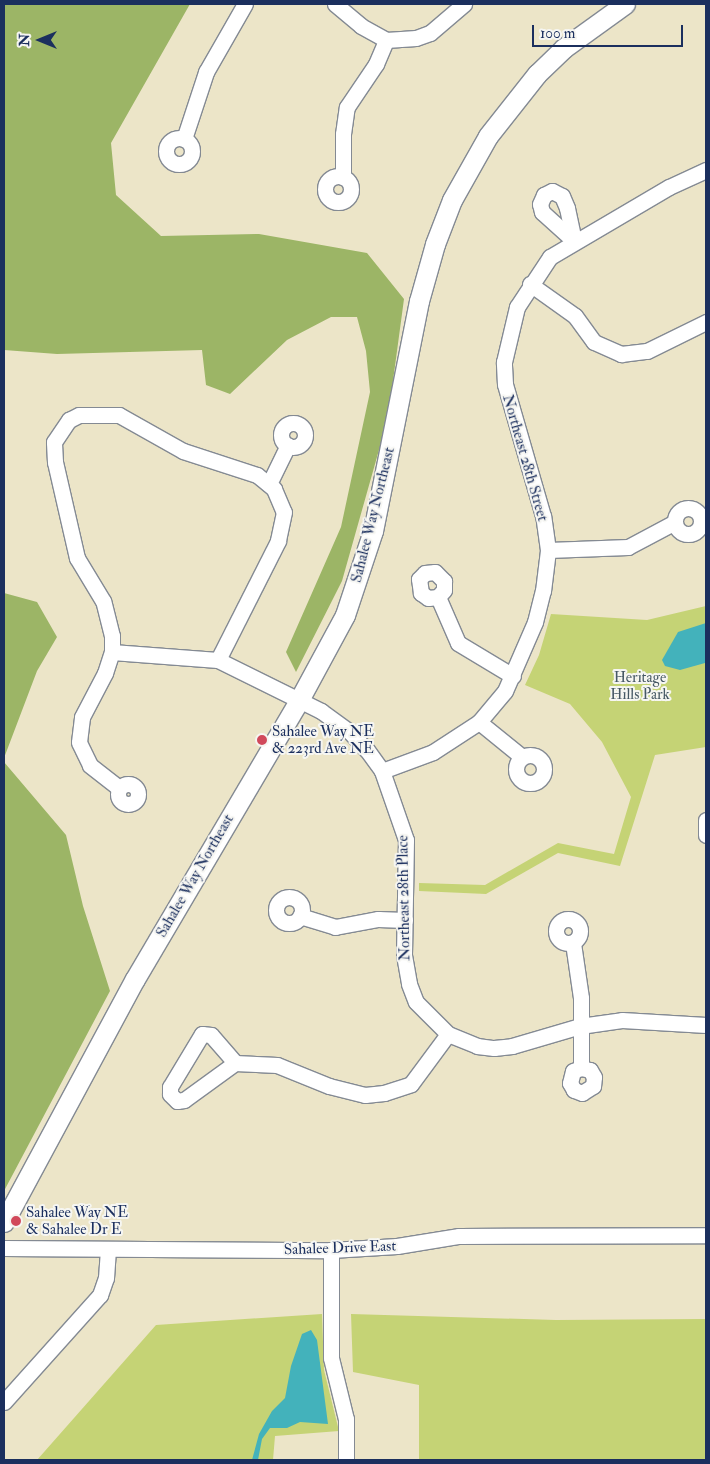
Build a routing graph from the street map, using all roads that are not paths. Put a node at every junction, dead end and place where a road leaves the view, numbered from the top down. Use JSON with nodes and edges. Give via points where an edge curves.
{"nodes":[{"id":1,"x":245,"y":4,"type":"edge"},
{"id":2,"x":335,"y":4,"type":"edge"},
{"id":3,"x":464,"y":4,"type":"edge"},
{"id":4,"x":625,"y":4,"type":"edge"},
{"id":5,"x":386,"y":40,"type":"junction"},
{"id":6,"x":184,"y":139,"type":"dead end"},
{"id":7,"x":706,"y":170,"type":"edge"},
{"id":8,"x":343,"y":177,"type":"dead end"},
{"id":9,"x":530,"y":284,"type":"junction"},
{"id":10,"x":706,"y":322,"type":"edge"},
{"id":11,"x":288,"y":445,"type":"dead end"},
{"id":12,"x":270,"y":484,"type":"junction"},
{"id":13,"x":675,"y":522,"type":"dead end"},
{"id":14,"x":548,"y":550,"type":"junction"},
{"id":15,"x":438,"y":597,"type":"dead end"},
{"id":16,"x":112,"y":652,"type":"junction"},
{"id":17,"x":218,"y":660,"type":"junction"},
{"id":18,"x":513,"y":676,"type":"junction"},
{"id":19,"x":298,"y":702,"type":"junction"},
{"id":20,"x":479,"y":722,"type":"junction"},
{"id":21,"x":522,"y":757,"type":"dead end"},
{"id":22,"x":382,"y":771,"type":"junction"},
{"id":23,"x":119,"y":788,"type":"dead end"},
{"id":24,"x":706,"y":820,"type":"edge"},
{"id":25,"x":706,"y":835,"type":"edge"},
{"id":26,"x":300,"y":916,"type":"dead end"},
{"id":27,"x":405,"y":920,"type":"junction"},
{"id":28,"x":572,"y":943,"type":"dead end"},
{"id":29,"x":706,"y":1025,"type":"edge"},
{"id":30,"x":580,"y":1026,"type":"junction"},
{"id":31,"x":448,"y":1034,"type":"junction"},
{"id":32,"x":235,"y":1063,"type":"junction"},
{"id":33,"x":581,"y":1068,"type":"dead end"},
{"id":34,"x":4,"y":1222,"type":"edge"},
{"id":35,"x":706,"y":1235,"type":"edge"},
{"id":36,"x":4,"y":1248,"type":"edge"},
{"id":37,"x":108,"y":1249,"type":"junction"},
{"id":38,"x":331,"y":1250,"type":"junction"},
{"id":39,"x":4,"y":1402,"type":"edge"},
{"id":40,"x":346,"y":1460,"type":"edge"}],
"edges":[{"from":1,"to":6,"type":"street","via":[[206,72]]},
{"from":2,"to":5,"type":"street","via":[[361,26]]},
{"from":3,"to":5,"type":"street","via":[[430,33],[416,38]]},
{"from":4,"to":19,"type":"main road","name":"Sahalee Way Northeast","via":[[564,48],[537,74],[488,136],[452,200],[435,244],[419,302],[364,564],[345,615]]},
{"from":5,"to":8,"type":"street","via":[[376,64],[347,107]]},
{"from":7,"to":9,"type":"street","name":"Northeast 28th Street","via":[[669,187],[574,241],[550,257]]},
{"from":9,"to":10,"type":"street","via":[[575,316],[594,342],[615,353],[633,355],[647,351]]},
{"from":9,"to":14,"type":"street","name":"Northeast 28th Street","via":[[517,307],[509,334],[504,362],[505,384],[543,516]]},
{"from":11,"to":12,"type":"street"},
{"from":12,"to":16,"type":"street","via":[[257,475],[183,450],[119,415],[80,415],[62,428],[54,442],[55,462],[77,558],[103,601],[112,636]]},
{"from":12,"to":17,"type":"street","via":[[284,512],[278,542]]},
{"from":13,"to":14,"type":"street","via":[[628,548]]},
{"from":14,"to":18,"type":"street","name":"Northeast 28th Street","via":[[544,591]]},
{"from":15,"to":18,"type":"street","via":[[458,643]]},
{"from":16,"to":17,"type":"street"},
{"from":16,"to":23,"type":"street","via":[[82,717],[80,742],[90,765]]},
{"from":17,"to":19,"type":"street","name":"Northeast 28th Place"},
{"from":18,"to":20,"type":"street","name":"Northeast 28th Street","via":[[506,692]]},
{"from":19,"to":22,"type":"street","name":"Northeast 28th Place","via":[[321,711],[350,731]]},
{"from":19,"to":34,"type":"main road","name":"Sahalee Way Northeast","via":[[135,979]]},
{"from":20,"to":21,"type":"street"},
{"from":20,"to":22,"type":"street","name":"Northeast 28th Street","via":[[433,752]]},
{"from":22,"to":27,"type":"street","name":"Northeast 28th Place","via":[[406,840]]},
{"from":24,"to":25,"type":"street"},
{"from":26,"to":27,"type":"street","via":[[335,927],[378,920]]},
{"from":27,"to":31,"type":"street","name":"Northeast 28th Place","via":[[405,970],[409,984],[416,1002]]},
{"from":28,"to":30,"type":"street","via":[[579,975]]},
{"from":29,"to":30,"type":"street","via":[[622,1020]]},
{"from":30,"to":31,"type":"street","via":[[512,1046],[494,1048],[477,1046]]},
{"from":30,"to":33,"type":"street"},
{"from":31,"to":32,"type":"street","via":[[420,1076],[399,1090],[384,1094],[349,1092],[276,1065]]},
{"from":32,"to":32,"type":"street","via":[[211,1035],[198,1036],[170,1094],[177,1101],[193,1096]]},
{"from":35,"to":38,"type":"street","name":"Sahalee Drive East","via":[[459,1236],[397,1246]]},
{"from":36,"to":37,"type":"street","name":"Sahalee Drive East"},
{"from":37,"to":38,"type":"street","name":"Sahalee Drive East"},
{"from":37,"to":39,"type":"street","via":[[106,1278],[100,1295]]},
{"from":38,"to":40,"type":"street","via":[[331,1358],[346,1419]]}]}
